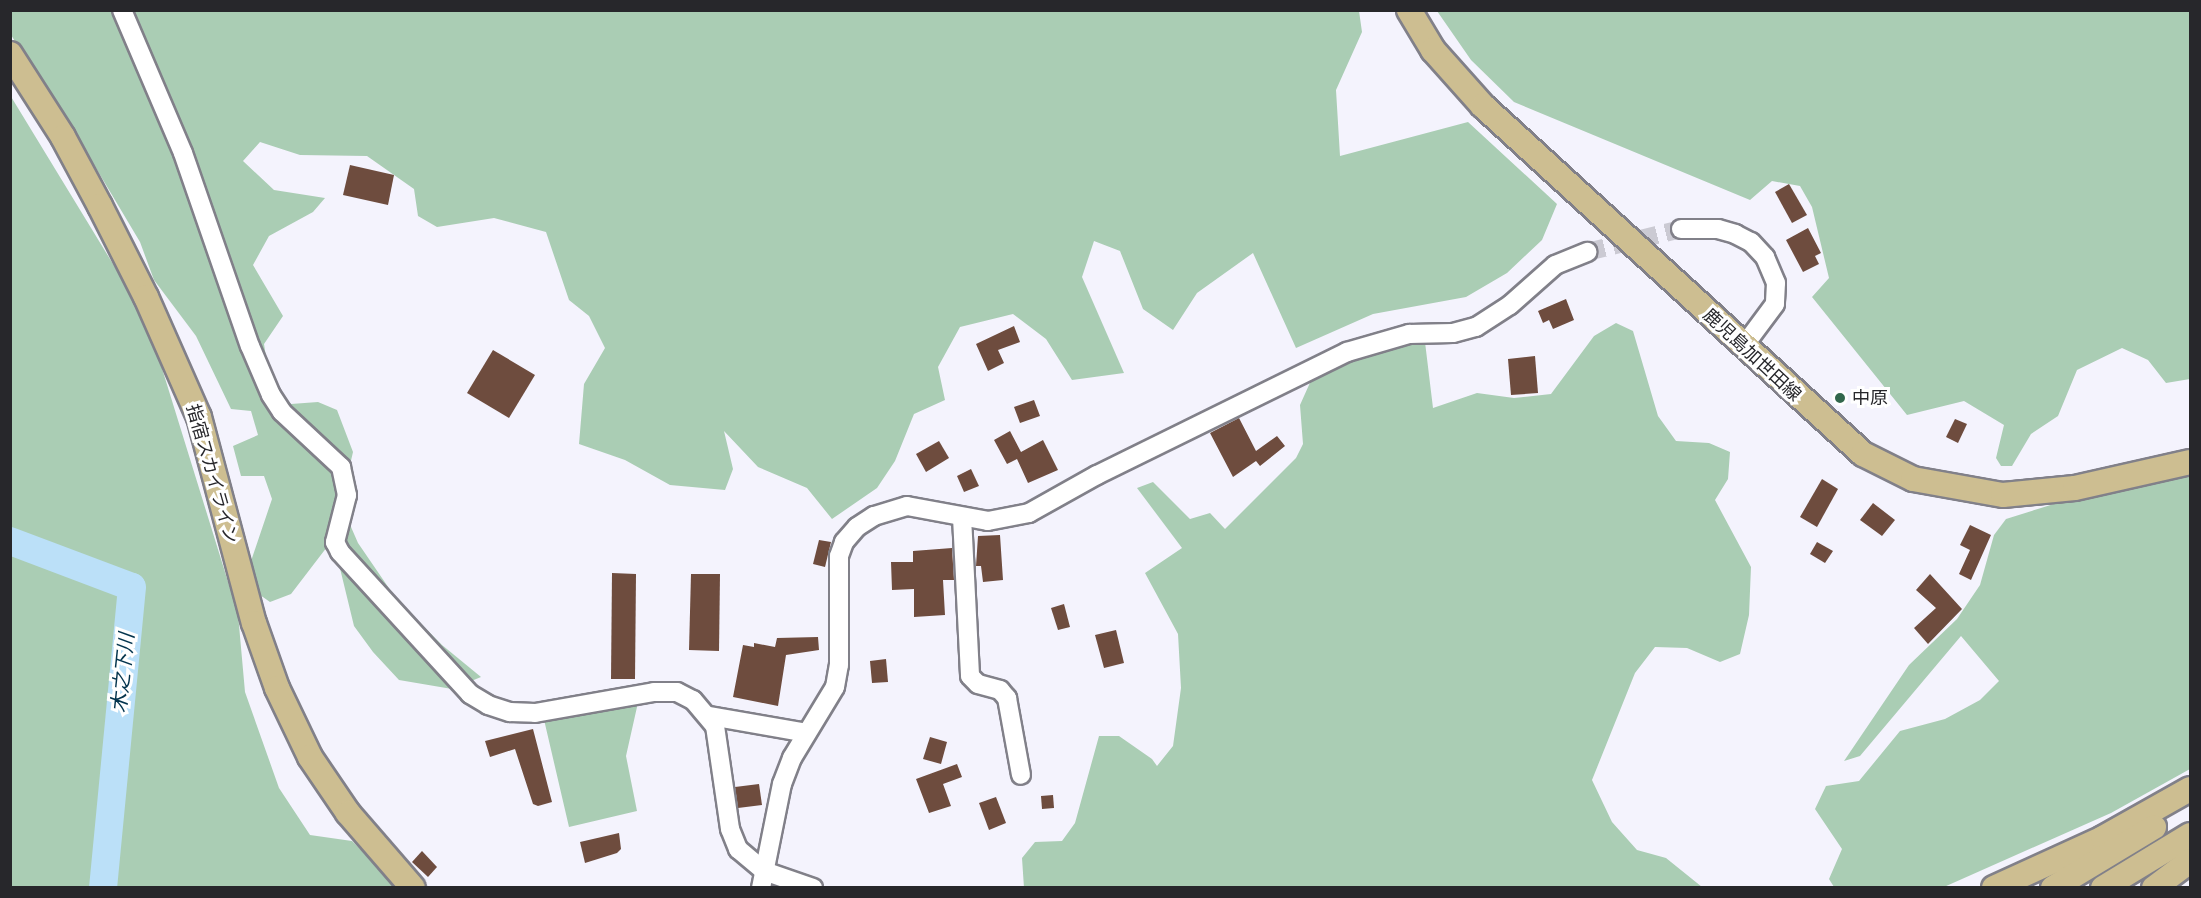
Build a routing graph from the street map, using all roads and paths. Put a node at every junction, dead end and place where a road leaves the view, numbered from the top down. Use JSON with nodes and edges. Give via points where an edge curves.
{"nodes":[{"id":1,"x":122,"y":10,"type":"edge"},
{"id":2,"x":1409,"y":10,"type":"edge"},
{"id":3,"x":10,"y":54,"type":"edge"},
{"id":4,"x":1680,"y":229,"type":"tunnel mouth"},
{"id":5,"x":1587,"y":252,"type":"tunnel mouth"},
{"id":6,"x":1743,"y":347,"type":"junction"},
{"id":7,"x":2190,"y":446,"type":"edge"},
{"id":8,"x":2190,"y":462,"type":"edge"},
{"id":9,"x":2075,"y":488,"type":"junction"},
{"id":10,"x":963,"y":518,"type":"junction"},
{"id":11,"x":710,"y":716,"type":"junction"},
{"id":12,"x":807,"y":733,"type":"junction"},
{"id":13,"x":1021,"y":774,"type":"dead end"},
{"id":14,"x":2190,"y":789,"type":"edge"},
{"id":15,"x":2190,"y":805,"type":"edge"},
{"id":16,"x":2190,"y":835,"type":"edge"},
{"id":17,"x":2190,"y":861,"type":"edge"},
{"id":18,"x":763,"y":879,"type":"edge"},
{"id":19,"x":413,"y":888,"type":"edge"},
{"id":20,"x":813,"y":888,"type":"edge"},
{"id":21,"x":1994,"y":888,"type":"edge"},
{"id":22,"x":2053,"y":888,"type":"edge"},
{"id":23,"x":2103,"y":888,"type":"edge"},
{"id":24,"x":2154,"y":888,"type":"edge"}],
"edges":[{"from":1,"to":11,"type":"street","via":[[183,153],[242,326],[271,394],[295,425],[341,467],[347,495],[335,542],[340,552],[470,694],[488,705],[510,712],[535,713],[631,695],[677,692]]},
{"from":2,"to":6,"type":"main road","name":"鹿児島加世田線","via":[[1433,50],[1483,106]]},
{"from":3,"to":19,"type":"main road","name":"指宿スカイライン","via":[[63,137],[100,206],[199,417],[254,624],[291,718],[310,757],[348,813]]},
{"from":4,"to":6,"type":"street","via":[[1718,229],[1735,234],[1751,242],[1765,257],[1776,283],[1775,304]]},
{"from":5,"to":10,"type":"street","via":[[1556,265],[1510,305],[1476,327],[1453,333],[1409,334],[1347,352],[1096,475],[1029,513],[1004,520]]},
{"from":6,"to":9,"type":"main road","name":"鹿児島加世田線","via":[[1863,454],[1893,471],[1944,486],[2002,495]]},
{"from":7,"to":9,"type":"main road","via":[[2113,465]]},
{"from":8,"to":9,"type":"main road","name":"鹿児島加世田線"},
{"from":10,"to":12,"type":"street","via":[[907,506],[892,508],[857,527],[843,542],[839,556],[839,665],[835,687]]},
{"from":10,"to":13,"type":"street","via":[[970,676],[978,684],[1000,690],[1007,698]]},
{"from":11,"to":12,"type":"street"},
{"from":11,"to":18,"type":"street","via":[[730,829],[738,849]]},
{"from":12,"to":18,"type":"street","via":[[782,784]]},
{"from":14,"to":21,"type":"main road","via":[[2103,838]]},
{"from":15,"to":22,"type":"main road"},
{"from":16,"to":23,"type":"main road"},
{"from":17,"to":24,"type":"main road"},
{"from":18,"to":20,"type":"street"}]}
